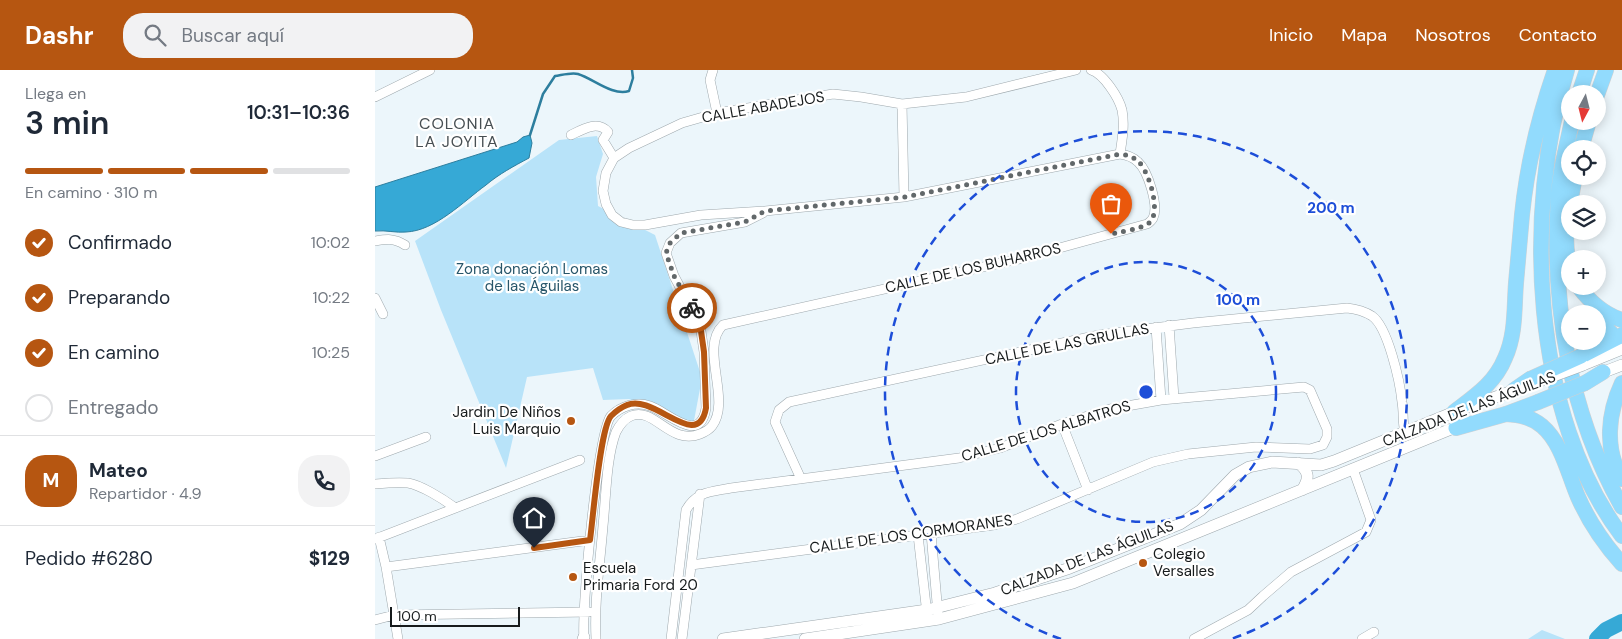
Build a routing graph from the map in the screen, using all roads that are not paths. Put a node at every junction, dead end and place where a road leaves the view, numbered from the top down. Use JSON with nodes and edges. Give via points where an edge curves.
{"nodes":[{"id":1,"x":430,"y":70,"type":"edge"},
{"id":2,"x":713,"y":70,"type":"edge"},
{"id":3,"x":1076,"y":70,"type":"edge"},
{"id":4,"x":1091,"y":70,"type":"edge"},
{"id":5,"x":1555,"y":70,"type":"edge"},
{"id":6,"x":1567,"y":70,"type":"edge"},
{"id":7,"x":1587,"y":70,"type":"edge"},
{"id":8,"x":1606,"y":70,"type":"edge"},
{"id":9,"x":1582,"y":85,"type":"edge"},
{"id":10,"x":1601,"y":85,"type":"edge"},
{"id":11,"x":375,"y":97,"type":"edge"},
{"id":12,"x":902,"y":104,"type":"junction"},
{"id":13,"x":717,"y":112,"type":"junction"},
{"id":14,"x":1571,"y":130,"type":"edge"},
{"id":15,"x":571,"y":134,"type":"dead end"},
{"id":16,"x":1120,"y":154,"type":"junction"},
{"id":17,"x":613,"y":158,"type":"junction"},
{"id":18,"x":1567,"y":195,"type":"edge"},
{"id":19,"x":905,"y":197,"type":"junction"},
{"id":20,"x":765,"y":211,"type":"junction"},
{"id":21,"x":1561,"y":238,"type":"edge"},
{"id":22,"x":375,"y":241,"type":"edge"},
{"id":23,"x":405,"y":245,"type":"dead end"},
{"id":24,"x":1586,"y":295,"type":"edge"},
{"id":25,"x":375,"y":298,"type":"edge"},
{"id":26,"x":383,"y":314,"type":"dead end"},
{"id":27,"x":1622,"y":320,"type":"edge"},
{"id":28,"x":1169,"y":325,"type":"junction"},
{"id":29,"x":1156,"y":327,"type":"junction"},
{"id":30,"x":1606,"y":328,"type":"edge"},
{"id":31,"x":1620,"y":341,"type":"edge"},
{"id":32,"x":1622,"y":365,"type":"edge"},
{"id":33,"x":1603,"y":372,"type":"joint"},
{"id":34,"x":1622,"y":383,"type":"edge"},
{"id":35,"x":1523,"y":385,"type":"joint"},
{"id":36,"x":1304,"y":387,"type":"joint"},
{"id":37,"x":1174,"y":398,"type":"junction"},
{"id":38,"x":1161,"y":400,"type":"junction"},
{"id":39,"x":1536,"y":401,"type":"junction"},
{"id":40,"x":1506,"y":414,"type":"junction"},
{"id":41,"x":1455,"y":420,"type":"junction"},
{"id":42,"x":1062,"y":424,"type":"junction"},
{"id":43,"x":1405,"y":432,"type":"junction"},
{"id":44,"x":426,"y":437,"type":"dead end"},
{"id":45,"x":1392,"y":437,"type":"junction"},
{"id":46,"x":1558,"y":448,"type":"junction"},
{"id":47,"x":1398,"y":452,"type":"junction"},
{"id":48,"x":375,"y":456,"type":"edge"},
{"id":49,"x":580,"y":460,"type":"dead end"},
{"id":50,"x":1298,"y":463,"type":"junction"},
{"id":51,"x":1353,"y":469,"type":"junction"},
{"id":52,"x":1617,"y":479,"type":"edge"},
{"id":53,"x":801,"y":480,"type":"junction"},
{"id":54,"x":375,"y":484,"type":"edge"},
{"id":55,"x":1088,"y":490,"type":"junction"},
{"id":56,"x":1302,"y":490,"type":"junction"},
{"id":57,"x":700,"y":494,"type":"junction"},
{"id":58,"x":454,"y":507,"type":"junction"},
{"id":59,"x":1622,"y":507,"type":"edge"},
{"id":60,"x":1201,"y":510,"type":"junction"},
{"id":61,"x":1214,"y":527,"type":"junction"},
{"id":62,"x":931,"y":533,"type":"junction"},
{"id":63,"x":918,"y":535,"type":"junction"},
{"id":64,"x":1622,"y":536,"type":"edge"},
{"id":65,"x":377,"y":538,"type":"edge"},
{"id":66,"x":590,"y":540,"type":"junction"},
{"id":67,"x":1622,"y":564,"type":"edge"},
{"id":68,"x":691,"y":565,"type":"junction"},
{"id":69,"x":386,"y":567,"type":"junction"},
{"id":70,"x":584,"y":611,"type":"junction"},
{"id":71,"x":595,"y":613,"type":"junction"},
{"id":72,"x":932,"y":614,"type":"junction"},
{"id":73,"x":394,"y":615,"type":"junction"},
{"id":74,"x":375,"y":620,"type":"edge"},
{"id":75,"x":1374,"y":632,"type":"dead end"},
{"id":76,"x":747,"y":637,"type":"edge"},
{"id":77,"x":584,"y":638,"type":"edge"},
{"id":78,"x":398,"y":639,"type":"edge"},
{"id":79,"x":596,"y":639,"type":"edge"},
{"id":80,"x":671,"y":639,"type":"edge"},
{"id":81,"x":682,"y":639,"type":"edge"},
{"id":82,"x":723,"y":639,"type":"edge"},
{"id":83,"x":805,"y":639,"type":"edge"},
{"id":84,"x":1194,"y":639,"type":"edge"},
{"id":85,"x":1363,"y":639,"type":"edge"}],
"edges":[{"from":1,"to":11,"type":"street"},
{"from":2,"to":13,"type":"street","via":[[711,80]]},
{"from":3,"to":12,"type":"street","name":"CALLE ABADEJOS","via":[[966,96]]},
{"from":4,"to":16,"type":"street","via":[[1108,84],[1121,109],[1123,133]]},
{"from":5,"to":41,"type":"highway","via":[[1541,114],[1525,190],[1510,344],[1491,382]]},
{"from":6,"to":64,"type":"highway","via":[[1553,122],[1542,198],[1544,312],[1568,430],[1594,493]]},
{"from":7,"to":9,"type":"highway"},
{"from":8,"to":10,"type":"highway"},
{"from":12,"to":13,"type":"street","name":"CALLE ABADEJOS","via":[[833,94]]},
{"from":12,"to":19,"type":"street"},
{"from":13,"to":17,"type":"street","name":"CALLE ABADEJOS","via":[[682,123]]},
{"from":14,"to":18,"type":"highway"},
{"from":15,"to":17,"type":"street","via":[[594,126],[604,127],[609,132],[603,140]]},
{"from":16,"to":19,"type":"street"},
{"from":16,"to":71,"type":"street","name":"CALLE DE LOS BUHARROS","via":[[1139,162],[1147,175],[1154,212],[1153,219],[1147,224],[1019,259],[723,324],[715,335],[719,410],[713,425],[691,437],[679,436],[642,414],[632,415],[623,421],[616,432],[611,453]]},
{"from":17,"to":20,"type":"street","via":[[603,191],[612,216],[621,222],[645,225],[701,215]]},
{"from":19,"to":20,"type":"street"},
{"from":20,"to":66,"type":"street","via":[[745,222],[681,233],[670,243],[666,253],[674,276],[700,324],[705,417],[694,426],[684,424],[650,406],[637,403],[610,417],[603,438]]},
{"from":21,"to":52,"type":"highway","via":[[1557,262],[1564,344],[1575,396],[1589,438]]},
{"from":22,"to":23,"type":"street","via":[[387,238]]},
{"from":24,"to":27,"type":"highway","via":[[1602,310]]},
{"from":25,"to":26,"type":"street"},
{"from":28,"to":29,"type":"street","name":"CALLE DE LAS GRULLAS"},
{"from":28,"to":37,"type":"street"},
{"from":28,"to":43,"type":"street","name":"CALLE DE LAS GRULLAS","via":[[1347,308],[1361,310],[1383,328],[1402,401]]},
{"from":29,"to":38,"type":"street"},
{"from":29,"to":53,"type":"street","name":"CALLE DE LAS GRULLAS","via":[[1099,335],[789,402],[779,410],[775,422]]},
{"from":30,"to":31,"type":"highway"},
{"from":31,"to":35,"type":"highway","bridge":true},
{"from":32,"to":33,"type":"main road"},
{"from":33,"to":39,"type":"highway","bridge":true},
{"from":34,"to":52,"type":"highway","via":[[1609,426]]},
{"from":35,"to":41,"type":"main road","name":"CALZADA DE LAS ÁGUILAS"},
{"from":36,"to":37,"type":"street","name":"CALLE DE LOS ALBATROS"},
{"from":36,"to":55,"type":"street","name":"CALLE DE LOS CORMORANES","via":[[1310,390],[1327,430],[1323,445],[1310,449],[1256,447],[1188,454],[1153,462]]},
{"from":37,"to":38,"type":"street","name":"CALLE DE LOS ALBATROS"},
{"from":38,"to":42,"type":"street","name":"CALLE DE LOS ALBATROS","via":[[1109,410]]},
{"from":39,"to":40,"type":"highway"},
{"from":39,"to":41,"type":"main road","name":"CALZADA DE LAS ÁGUILAS"},
{"from":39,"to":46,"type":"highway"},
{"from":40,"to":41,"type":"highway"},
{"from":40,"to":46,"type":"highway","via":[[1536,421]]},
{"from":41,"to":43,"type":"main road","name":"CALZADA DE LAS ÁGUILAS"},
{"from":41,"to":47,"type":"main road","name":"CALZADA DE LAS ÁGUILAS"},
{"from":42,"to":53,"type":"street","name":"CALLE DE LOS ALBATROS","via":[[1000,448],[959,458]]},
{"from":42,"to":55,"type":"street"},
{"from":43,"to":45,"type":"main road","name":"CALZADA DE LAS ÁGUILAS"},
{"from":44,"to":48,"type":"street"},
{"from":45,"to":47,"type":"main road"},
{"from":45,"to":50,"type":"main road","name":"CALZADA DE LAS ÁGUILAS","via":[[1321,465]]},
{"from":46,"to":67,"type":"highway","via":[[1577,496],[1595,529]]},
{"from":47,"to":51,"type":"main road","name":"CALZADA DE LAS ÁGUILAS"},
{"from":49,"to":58,"type":"street"},
{"from":50,"to":56,"type":"main road","via":[[1308,474]]},
{"from":50,"to":60,"type":"main road","name":"CALZADA DE LAS ÁGUILAS","via":[[1272,462],[1249,467],[1235,475]]},
{"from":51,"to":56,"type":"main road","name":"CALZADA DE LAS ÁGUILAS"},
{"from":51,"to":84,"type":"street","via":[[1371,520],[1367,532],[1291,572],[1248,610]]},
{"from":52,"to":59,"type":"highway"},
{"from":53,"to":57,"type":"street","name":"CALLE DE LOS ALBATROS"},
{"from":54,"to":58,"type":"street","via":[[415,485]]},
{"from":55,"to":62,"type":"street","name":"CALLE DE LOS CORMORANES","via":[[1017,519]]},
{"from":56,"to":61,"type":"main road","name":"CALZADA DE LAS ÁGUILAS"},
{"from":57,"to":68,"type":"street"},
{"from":57,"to":80,"type":"street","via":[[686,510]]},
{"from":58,"to":65,"type":"street"},
{"from":60,"to":61,"type":"main road","via":[[1203,522]]},
{"from":60,"to":72,"type":"main road","name":"CALZADA DE LAS ÁGUILAS","via":[[1180,524],[1069,568]]},
{"from":61,"to":72,"type":"main road","name":"CALZADA DE LAS ÁGUILAS","via":[[1073,583]]},
{"from":62,"to":63,"type":"street","name":"CALLE DE LOS CORMORANES"},
{"from":62,"to":72,"type":"street"},
{"from":63,"to":68,"type":"street","name":"CALLE DE LOS CORMORANES"},
{"from":63,"to":72,"type":"street"},
{"from":65,"to":69,"type":"street"},
{"from":66,"to":69,"type":"street"},
{"from":66,"to":70,"type":"street"},
{"from":68,"to":81,"type":"street"},
{"from":69,"to":73,"type":"street"},
{"from":70,"to":71,"type":"street"},
{"from":70,"to":73,"type":"street"},
{"from":70,"to":77,"type":"street"},
{"from":71,"to":79,"type":"street"},
{"from":72,"to":76,"type":"main road","name":"CALZADA DE LAS ÁGUILAS"},
{"from":72,"to":83,"type":"main road","name":"CALZADA DE LAS ÁGUILAS"},
{"from":73,"to":74,"type":"street"},
{"from":73,"to":78,"type":"street"},
{"from":75,"to":85,"type":"street"},
{"from":76,"to":82,"type":"main road","name":"CALZADA DE LAS ÁGUILAS"}]}
